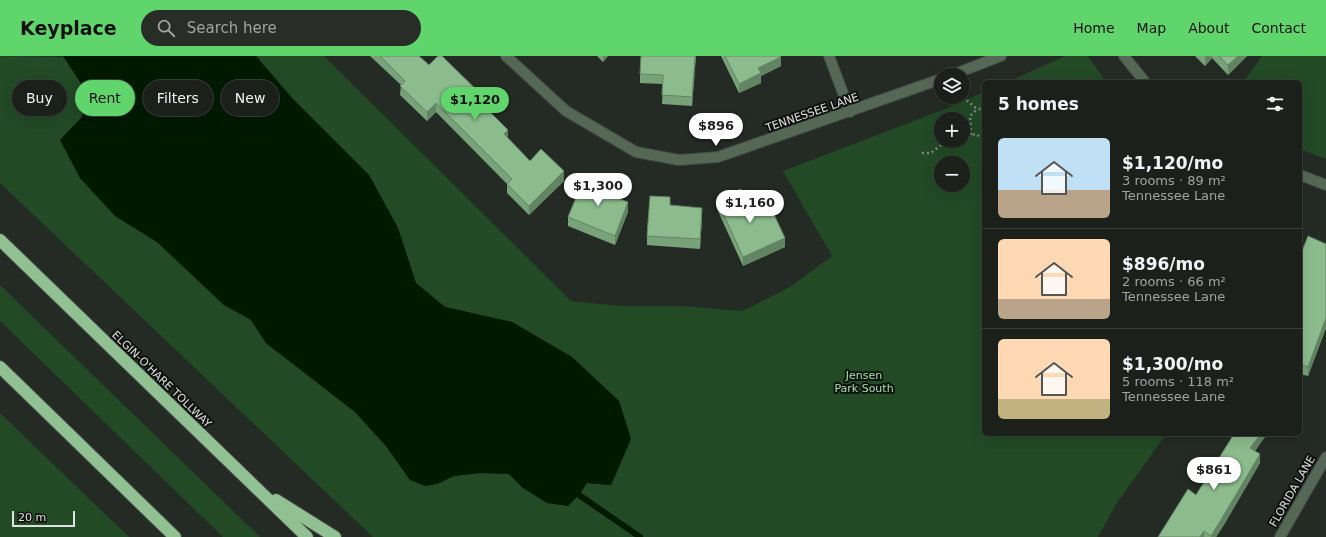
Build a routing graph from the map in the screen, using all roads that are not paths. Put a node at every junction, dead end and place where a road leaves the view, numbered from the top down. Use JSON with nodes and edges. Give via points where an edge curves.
{"nodes":[{"id":1,"x":506,"y":56,"type":"edge"},
{"id":2,"x":829,"y":56,"type":"edge"},
{"id":3,"x":1001,"y":56,"type":"edge"},
{"id":4,"x":1124,"y":56,"type":"edge"},
{"id":5,"x":970,"y":68,"type":"edge"},
{"id":6,"x":1143,"y":80,"type":"edge"},
{"id":7,"x":934,"y":82,"type":"edge"},
{"id":8,"x":850,"y":112,"type":"junction"},
{"id":9,"x":1302,"y":175,"type":"edge"},
{"id":10,"x":1326,"y":185,"type":"edge"},
{"id":11,"x":0,"y":240,"type":"edge"},
{"id":12,"x":0,"y":367,"type":"edge"},
{"id":13,"x":1326,"y":456,"type":"edge"},
{"id":14,"x":255,"y":486,"type":"junction"},
{"id":15,"x":175,"y":537,"type":"edge"},
{"id":16,"x":306,"y":537,"type":"edge"},
{"id":17,"x":335,"y":537,"type":"edge"},
{"id":18,"x":1280,"y":537,"type":"edge"}],
"edges":[{"from":1,"to":8,"type":"street","name":"TENNESSEE LANE","via":[[566,111],[636,152],[679,160],[718,157]]},
{"from":2,"to":8,"type":"street"},
{"from":3,"to":5,"type":"street"},
{"from":4,"to":6,"type":"street"},
{"from":7,"to":8,"type":"street","name":"TENNESSEE LANE"},
{"from":9,"to":10,"type":"street"},
{"from":11,"to":14,"type":"highway","name":"ELGIN-O'HARE TOLLWAY"},
{"from":12,"to":15,"type":"highway"},
{"from":13,"to":18,"type":"street","name":"FLORIDA LANE"},
{"from":14,"to":16,"type":"highway","name":"ELGIN-O'HARE TOLLWAY"},
{"from":14,"to":17,"type":"highway"}]}
